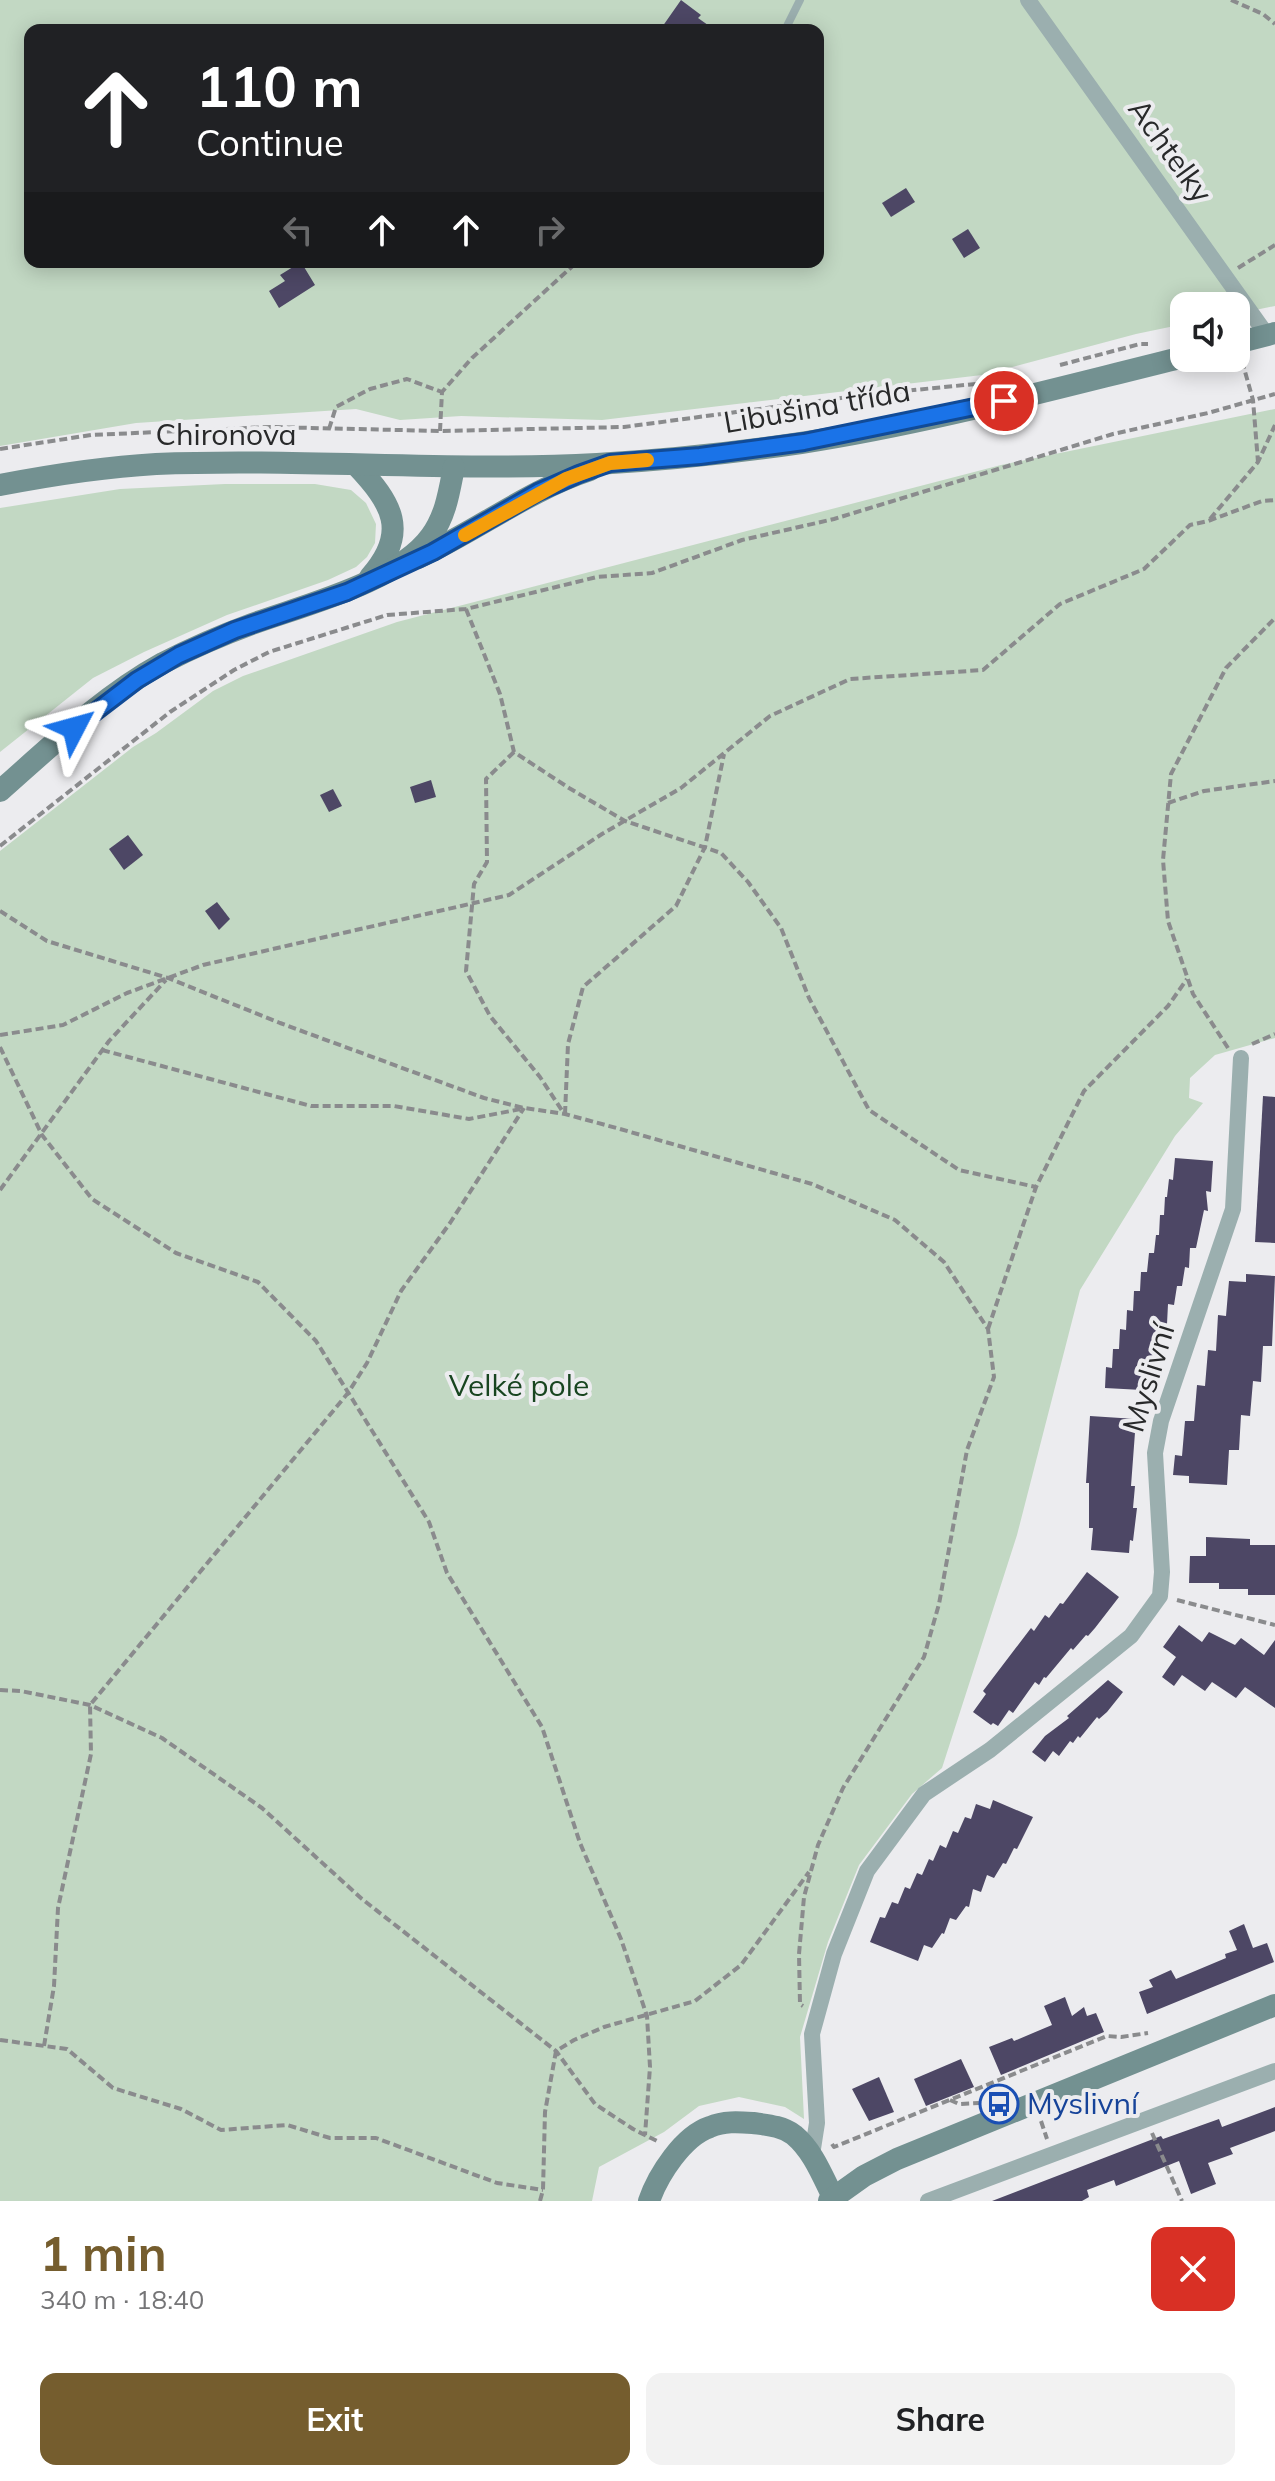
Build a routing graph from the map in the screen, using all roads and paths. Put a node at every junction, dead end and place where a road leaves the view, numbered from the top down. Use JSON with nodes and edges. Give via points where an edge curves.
{"nodes":[{"id":1,"x":800,"y":0,"type":"edge"},
{"id":2,"x":1028,"y":0,"type":"edge"},
{"id":3,"x":1231,"y":0,"type":"edge"},
{"id":4,"x":788,"y":24,"type":"edge"},
{"id":5,"x":1275,"y":24,"type":"edge"},
{"id":6,"x":1275,"y":245,"type":"edge"},
{"id":7,"x":570,"y":268,"type":"edge"},
{"id":8,"x":1226,"y":276,"type":"junction"},
{"id":9,"x":1271,"y":334,"type":"edge"},
{"id":10,"x":1250,"y":340,"type":"edge"},
{"id":11,"x":1155,"y":344,"type":"dead end"},
{"id":12,"x":1170,"y":360,"type":"edge"},
{"id":13,"x":1050,"y":367,"type":"dead end"},
{"id":14,"x":1245,"y":372,"type":"edge"},
{"id":15,"x":991,"y":383,"type":"dead end"},
{"id":16,"x":442,"y":392,"type":"junction"},
{"id":17,"x":1275,"y":394,"type":"edge"},
{"id":18,"x":1253,"y":400,"type":"junction"},
{"id":19,"x":1275,"y":425,"type":"edge"},
{"id":20,"x":329,"y":429,"type":"junction"},
{"id":21,"x":440,"y":431,"type":"junction"},
{"id":22,"x":0,"y":449,"type":"edge"},
{"id":23,"x":1258,"y":462,"type":"junction"},
{"id":24,"x":610,"y":463,"type":"junction"},
{"id":25,"x":356,"y":465,"type":"junction"},
{"id":26,"x":454,"y":467,"type":"junction"},
{"id":27,"x":0,"y":485,"type":"edge"},
{"id":28,"x":1275,"y":500,"type":"edge"},
{"id":29,"x":1208,"y":521,"type":"junction"},
{"id":30,"x":365,"y":583,"type":"junction"},
{"id":31,"x":466,"y":609,"type":"junction"},
{"id":32,"x":1275,"y":618,"type":"edge"},
{"id":33,"x":514,"y":752,"type":"junction"},
{"id":34,"x":724,"y":754,"type":"junction"},
{"id":35,"x":1275,"y":781,"type":"edge"},
{"id":36,"x":0,"y":791,"type":"edge"},
{"id":37,"x":1168,"y":803,"type":"junction"},
{"id":38,"x":625,"y":821,"type":"junction"},
{"id":39,"x":0,"y":846,"type":"edge"},
{"id":40,"x":705,"y":847,"type":"junction"},
{"id":41,"x":472,"y":905,"type":"junction"},
{"id":42,"x":0,"y":911,"type":"edge"},
{"id":43,"x":168,"y":978,"type":"junction"},
{"id":44,"x":1187,"y":978,"type":"junction"},
{"id":45,"x":1274,"y":1033,"type":"edge"},
{"id":46,"x":0,"y":1035,"type":"edge"},
{"id":47,"x":0,"y":1047,"type":"edge"},
{"id":48,"x":102,"y":1050,"type":"junction"},
{"id":49,"x":1245,"y":1052,"type":"junction"},
{"id":50,"x":524,"y":1108,"type":"junction"},
{"id":51,"x":565,"y":1114,"type":"junction"},
{"id":52,"x":42,"y":1135,"type":"junction"},
{"id":53,"x":1036,"y":1187,"type":"junction"},
{"id":54,"x":0,"y":1190,"type":"edge"},
{"id":55,"x":988,"y":1329,"type":"junction"},
{"id":56,"x":348,"y":1393,"type":"junction"},
{"id":57,"x":1160,"y":1596,"type":"junction"},
{"id":58,"x":1275,"y":1625,"type":"edge"},
{"id":59,"x":0,"y":1690,"type":"edge"},
{"id":60,"x":90,"y":1705,"type":"junction"},
{"id":61,"x":812,"y":1867,"type":"junction"},
{"id":62,"x":1275,"y":2005,"type":"edge"},
{"id":63,"x":647,"y":2016,"type":"junction"},
{"id":64,"x":817,"y":2017,"type":"junction"},
{"id":65,"x":1151,"y":2033,"type":"dead end"},
{"id":66,"x":0,"y":2040,"type":"edge"},
{"id":67,"x":44,"y":2046,"type":"junction"},
{"id":68,"x":556,"y":2051,"type":"junction"},
{"id":69,"x":1275,"y":2071,"type":"edge"},
{"id":70,"x":1038,"y":2115,"type":"dead end"},
{"id":71,"x":1146,"y":2120,"type":"junction"},
{"id":72,"x":817,"y":2123,"type":"junction"},
{"id":73,"x":645,"y":2135,"type":"junction"},
{"id":74,"x":679,"y":2152,"type":"junction"},
{"id":75,"x":812,"y":2155,"type":"junction"},
{"id":76,"x":1053,"y":2155,"type":"junction"},
{"id":77,"x":543,"y":2190,"type":"junction"},
{"id":78,"x":831,"y":2199,"type":"edge"},
{"id":79,"x":540,"y":2201,"type":"edge"},
{"id":80,"x":649,"y":2201,"type":"edge"},
{"id":81,"x":928,"y":2201,"type":"edge"},
{"id":82,"x":1182,"y":2201,"type":"edge"}],
"edges":[{"from":1,"to":4,"type":"lane"},
{"from":2,"to":8,"type":"street","name":"Achtelky"},
{"from":3,"to":5,"type":"path"},
{"from":6,"to":8,"type":"path"},
{"from":7,"to":16,"type":"path"},
{"from":8,"to":9,"type":"street","name":"Achtelky"},
{"from":9,"to":10,"type":"street"},
{"from":11,"to":13,"type":"path"},
{"from":12,"to":24,"type":"street","name":"Libušina třída","via":[[831,438]]},
{"from":14,"to":18,"type":"path"},
{"from":15,"to":21,"type":"path","via":[[624,427]]},
{"from":16,"to":20,"type":"path","via":[[407,379],[370,389],[336,407]]},
{"from":16,"to":21,"type":"path"},
{"from":17,"to":18,"type":"path"},
{"from":18,"to":23,"type":"path"},
{"from":18,"to":31,"type":"path","via":[[1113,434],[834,519],[742,540],[652,573],[597,577]]},
{"from":19,"to":23,"type":"path"},
{"from":20,"to":21,"type":"path"},
{"from":20,"to":22,"type":"path","via":[[132,432]]},
{"from":23,"to":29,"type":"path"},
{"from":24,"to":26,"type":"street","name":"Libušina třída"},
{"from":24,"to":30,"type":"street","via":[[554,484]]},
{"from":25,"to":26,"type":"street","name":"Chironova"},
{"from":25,"to":27,"type":"street","name":"Chironova","via":[[155,464]]},
{"from":25,"to":30,"type":"street","via":[[385,499],[394,535]]},
{"from":26,"to":30,"type":"street","via":[[442,517],[429,539]]},
{"from":28,"to":29,"type":"path"},
{"from":29,"to":34,"type":"path","via":[[1190,525],[1144,569],[1060,604],[983,670],[850,679],[770,716]]},
{"from":30,"to":36,"type":"street","via":[[235,630],[159,666],[96,709]]},
{"from":31,"to":33,"type":"path","via":[[500,694]]},
{"from":31,"to":39,"type":"path","via":[[387,615],[255,659],[170,712]]},
{"from":32,"to":37,"type":"path","via":[[1226,668],[1171,774]]},
{"from":33,"to":38,"type":"path"},
{"from":33,"to":41,"type":"path","via":[[486,779],[487,862],[474,884]]},
{"from":34,"to":38,"type":"path","via":[[681,788]]},
{"from":34,"to":40,"type":"path"},
{"from":35,"to":37,"type":"path","via":[[1204,791]]},
{"from":37,"to":44,"type":"path","via":[[1163,860],[1168,921]]},
{"from":38,"to":40,"type":"path"},
{"from":38,"to":41,"type":"path","via":[[509,895]]},
{"from":40,"to":51,"type":"path","via":[[676,906],[583,987],[568,1044]]},
{"from":40,"to":53,"type":"path","via":[[721,853],[781,928],[809,998],[869,1110],[959,1170]]},
{"from":41,"to":43,"type":"path","via":[[203,965]]},
{"from":41,"to":51,"type":"path","via":[[466,971],[490,1016]]},
{"from":42,"to":43,"type":"path","via":[[47,941]]},
{"from":43,"to":46,"type":"path","via":[[63,1025]]},
{"from":43,"to":48,"type":"path"},
{"from":43,"to":50,"type":"path","via":[[484,1098]]},
{"from":44,"to":49,"type":"path","via":[[1224,1045]]},
{"from":44,"to":53,"type":"path","via":[[1168,1006],[1084,1091]]},
{"from":45,"to":49,"type":"path"},
{"from":47,"to":52,"type":"path"},
{"from":48,"to":50,"type":"path","via":[[311,1106],[394,1106],[469,1119]]},
{"from":48,"to":52,"type":"path"},
{"from":49,"to":57,"type":"street","name":"Myslivní","via":[[1233,1209],[1161,1421],[1155,1453]]},
{"from":50,"to":51,"type":"path"},
{"from":50,"to":56,"type":"path","via":[[401,1291]]},
{"from":51,"to":55,"type":"path","via":[[812,1184],[895,1220],[944,1262]]},
{"from":52,"to":54,"type":"path"},
{"from":52,"to":56,"type":"path","via":[[92,1199],[176,1253],[258,1282],[316,1341]]},
{"from":53,"to":55,"type":"path"},
{"from":55,"to":61,"type":"path","via":[[994,1377],[967,1450],[924,1657],[843,1788]]},
{"from":56,"to":60,"type":"path"},
{"from":56,"to":63,"type":"path","via":[[429,1522],[447,1573],[542,1727]]},
{"from":57,"to":58,"type":"path"},
{"from":57,"to":64,"type":"street","via":[[1131,1636],[990,1750],[924,1794],[867,1871],[834,1954]]},
{"from":59,"to":60,"type":"path"},
{"from":60,"to":67,"type":"path","via":[[91,1754],[58,1908]]},
{"from":60,"to":68,"type":"path","via":[[162,1738],[262,1808],[362,1899]]},
{"from":61,"to":63,"type":"path","via":[[741,1965],[695,2001]]},
{"from":61,"to":64,"type":"path","via":[[799,1954],[800,2004]]},
{"from":62,"to":78,"type":"street","via":[[897,2159]]},
{"from":63,"to":68,"type":"path","via":[[604,2027]]},
{"from":63,"to":73,"type":"path"},
{"from":64,"to":72,"type":"street","via":[[812,2034]]},
{"from":65,"to":72,"type":"path","via":[[1107,2036],[834,2147]]},
{"from":66,"to":67,"type":"path"},
{"from":67,"to":77,"type":"path","via":[[67,2049],[113,2088],[181,2109],[221,2130],[287,2125],[330,2138],[376,2138],[497,2183]]},
{"from":68,"to":73,"type":"path","via":[[595,2104]]},
{"from":68,"to":77,"type":"path","via":[[545,2112]]},
{"from":69,"to":71,"type":"street"},
{"from":70,"to":76,"type":"path"},
{"from":71,"to":76,"type":"street"},
{"from":71,"to":82,"type":"path"},
{"from":72,"to":75,"type":"street"},
{"from":73,"to":74,"type":"path"},
{"from":74,"to":75,"type":"street","via":[[708,2127],[734,2121],[793,2134]]},
{"from":74,"to":80,"type":"street"},
{"from":75,"to":78,"type":"street"},
{"from":76,"to":81,"type":"street"},
{"from":77,"to":79,"type":"path"}]}
